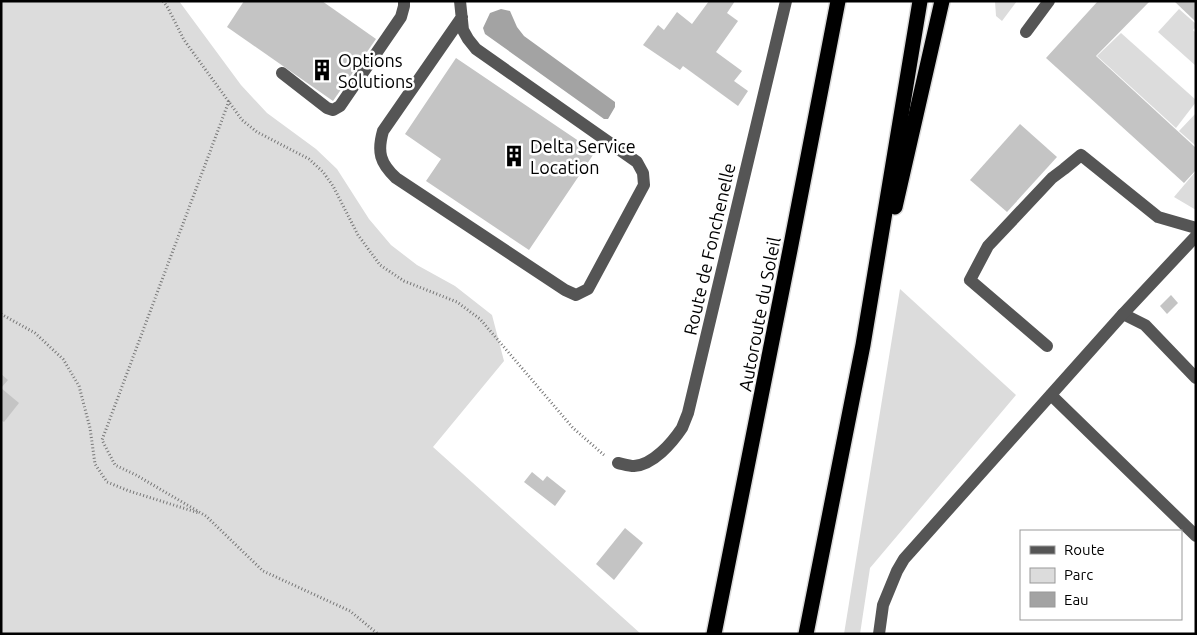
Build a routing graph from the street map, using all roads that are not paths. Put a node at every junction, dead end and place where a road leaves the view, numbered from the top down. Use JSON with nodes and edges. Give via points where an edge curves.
{"nodes":[{"id":1,"x":404,"y":1,"type":"edge"},
{"id":2,"x":786,"y":1,"type":"edge"},
{"id":3,"x":838,"y":1,"type":"edge"},
{"id":4,"x":920,"y":1,"type":"edge"},
{"id":5,"x":942,"y":1,"type":"edge"},
{"id":6,"x":1049,"y":1,"type":"edge"},
{"id":7,"x":461,"y":8,"type":"edge"},
{"id":8,"x":1026,"y":32,"type":"dead end"},
{"id":9,"x":282,"y":73,"type":"dead end"},
{"id":10,"x":1196,"y":228,"type":"edge"},
{"id":11,"x":1196,"y":236,"type":"edge"},
{"id":12,"x":1123,"y":314,"type":"junction"},
{"id":13,"x":863,"y":345,"type":"junction"},
{"id":14,"x":1047,"y":346,"type":"dead end"},
{"id":15,"x":1196,"y":378,"type":"edge"},
{"id":16,"x":1051,"y":395,"type":"junction"},
{"id":17,"x":618,"y":463,"type":"road end"},
{"id":18,"x":1196,"y":536,"type":"edge"},
{"id":19,"x":714,"y":634,"type":"edge"},
{"id":20,"x":806,"y":634,"type":"edge"},
{"id":21,"x":879,"y":634,"type":"edge"}],
"edges":[{"from":1,"to":9,"type":"street","via":[[400,17],[340,106],[333,110],[327,108]]},
{"from":2,"to":17,"type":"street","name":"Route de Fonchenelle","via":[[688,413],[674,438],[650,461],[634,466]]},
{"from":3,"to":19,"type":"highway","name":"Autoroute du Soleil"},
{"from":4,"to":13,"type":"highway"},
{"from":5,"to":13,"type":"highway"},
{"from":6,"to":8,"type":"street"},
{"from":7,"to":7,"type":"street","via":[[383,131],[379,143],[381,158],[386,169],[396,178],[556,285],[576,295],[588,289],[644,185],[644,173],[637,162],[476,49],[463,30]]},
{"from":10,"to":14,"type":"street","via":[[1158,217],[1081,154],[1052,178],[988,246],[970,280]]},
{"from":11,"to":12,"type":"street"},
{"from":12,"to":15,"type":"street","via":[[1146,325]]},
{"from":12,"to":16,"type":"street"},
{"from":13,"to":20,"type":"highway"},
{"from":16,"to":18,"type":"street"},
{"from":16,"to":21,"type":"street","via":[[904,559],[883,605]]}]}
